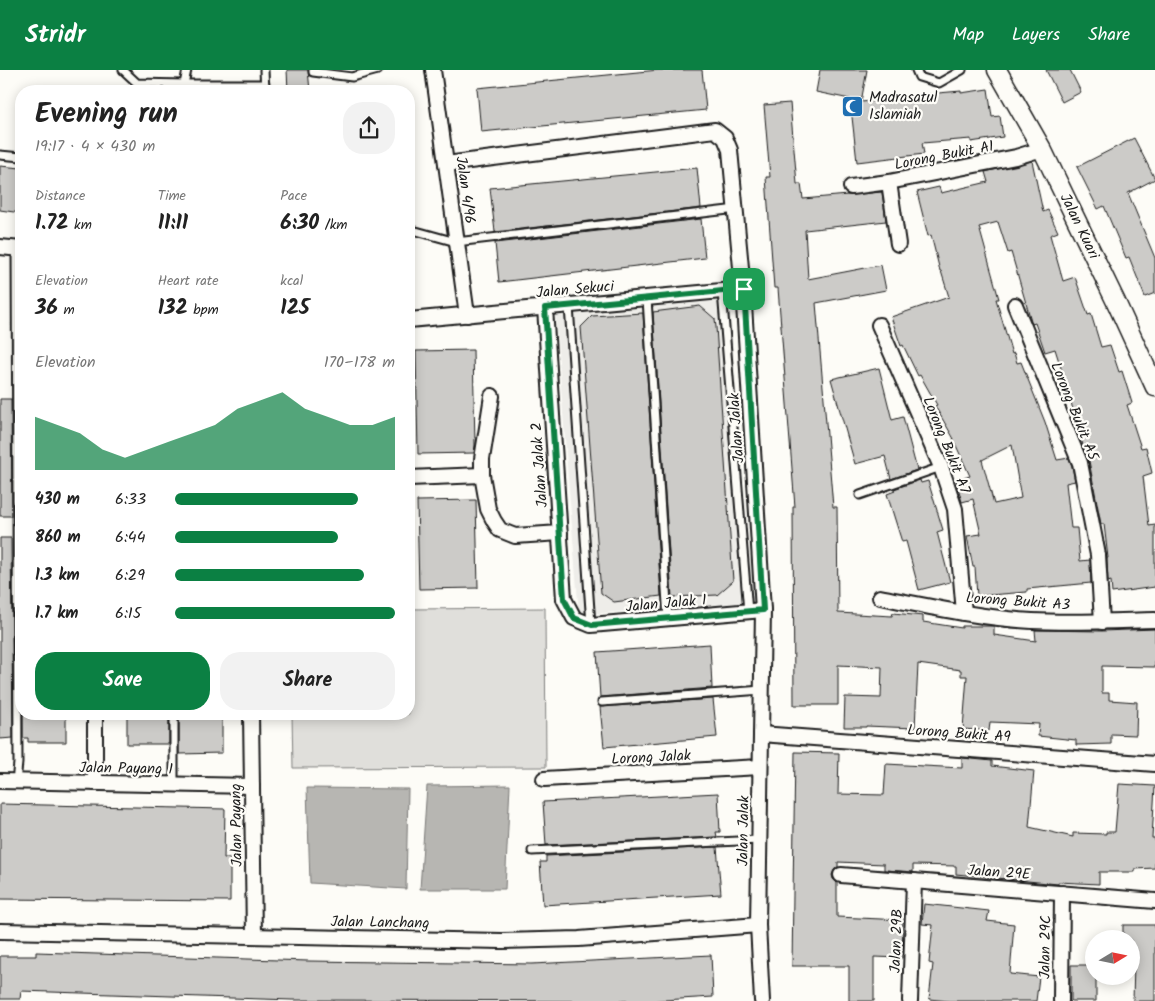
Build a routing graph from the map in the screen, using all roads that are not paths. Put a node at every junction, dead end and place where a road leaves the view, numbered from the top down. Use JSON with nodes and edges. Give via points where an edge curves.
{"nodes":[{"id":1,"x":123,"y":70,"type":"edge"},
{"id":2,"x":187,"y":70,"type":"edge"},
{"id":3,"x":264,"y":70,"type":"edge"},
{"id":4,"x":313,"y":70,"type":"edge"},
{"id":5,"x":378,"y":70,"type":"edge"},
{"id":6,"x":433,"y":70,"type":"edge"},
{"id":7,"x":916,"y":70,"type":"edge"},
{"id":8,"x":962,"y":70,"type":"edge"},
{"id":9,"x":997,"y":70,"type":"edge"},
{"id":10,"x":184,"y":84,"type":"junction"},
{"id":11,"x":204,"y":85,"type":"edge"},
{"id":12,"x":265,"y":85,"type":"edge"},
{"id":13,"x":1042,"y":149,"type":"junction"},
{"id":14,"x":0,"y":155,"type":"edge"},
{"id":15,"x":15,"y":156,"type":"edge"},
{"id":16,"x":446,"y":164,"type":"junction"},
{"id":17,"x":889,"y":182,"type":"junction"},
{"id":18,"x":851,"y":187,"type":"dead end"},
{"id":19,"x":737,"y":209,"type":"junction"},
{"id":20,"x":415,"y":231,"type":"edge"},
{"id":21,"x":456,"y":242,"type":"junction"},
{"id":22,"x":898,"y":244,"type":"dead end"},
{"id":23,"x":0,"y":247,"type":"edge"},
{"id":24,"x":15,"y":249,"type":"edge"},
{"id":25,"x":744,"y":289,"type":"junction"},
{"id":26,"x":722,"y":291,"type":"junction"},
{"id":27,"x":647,"y":298,"type":"junction"},
{"id":28,"x":1015,"y":305,"type":"dead end"},
{"id":29,"x":569,"y":306,"type":"junction"},
{"id":30,"x":545,"y":308,"type":"junction"},
{"id":31,"x":467,"y":315,"type":"junction"},
{"id":32,"x":415,"y":319,"type":"edge"},
{"id":33,"x":879,"y":325,"type":"dead end"},
{"id":34,"x":1155,"y":387,"type":"edge"},
{"id":35,"x":492,"y":396,"type":"dead end"},
{"id":36,"x":941,"y":467,"type":"junction"},
{"id":37,"x":482,"y":475,"type":"junction"},
{"id":38,"x":415,"y":478,"type":"edge"},
{"id":39,"x":860,"y":495,"type":"dead end"},
{"id":40,"x":560,"y":533,"type":"junction"},
{"id":41,"x":880,"y":597,"type":"dead end"},
{"id":42,"x":763,"y":610,"type":"junction"},
{"id":43,"x":748,"y":612,"type":"junction"},
{"id":44,"x":964,"y":613,"type":"junction"},
{"id":45,"x":574,"y":618,"type":"joint"},
{"id":46,"x":668,"y":620,"type":"junction"},
{"id":47,"x":1155,"y":620,"type":"edge"},
{"id":48,"x":1102,"y":622,"type":"junction"},
{"id":49,"x":592,"y":625,"type":"junction"},
{"id":50,"x":762,"y":690,"type":"junction"},
{"id":51,"x":602,"y":702,"type":"dead end"},
{"id":52,"x":18,"y":720,"type":"edge"},
{"id":53,"x":94,"y":720,"type":"edge"},
{"id":54,"x":174,"y":720,"type":"edge"},
{"id":55,"x":251,"y":720,"type":"edge"},
{"id":56,"x":761,"y":734,"type":"junction"},
{"id":57,"x":1155,"y":764,"type":"edge"},
{"id":58,"x":760,"y":767,"type":"junction"},
{"id":59,"x":544,"y":779,"type":"dead end"},
{"id":60,"x":0,"y":781,"type":"edge"},
{"id":61,"x":16,"y":782,"type":"junction"},
{"id":62,"x":95,"y":783,"type":"junction"},
{"id":63,"x":174,"y":785,"type":"junction"},
{"id":64,"x":252,"y":786,"type":"junction"},
{"id":65,"x":759,"y":840,"type":"junction"},
{"id":66,"x":532,"y":851,"type":"dead end"},
{"id":67,"x":841,"y":875,"type":"dead end"},
{"id":68,"x":914,"y":881,"type":"junction"},
{"id":69,"x":1062,"y":893,"type":"junction"},
{"id":70,"x":1155,"y":901,"type":"edge"},
{"id":71,"x":758,"y":925,"type":"junction"},
{"id":72,"x":0,"y":931,"type":"edge"},
{"id":73,"x":254,"y":936,"type":"junction"},
{"id":74,"x":762,"y":1001,"type":"edge"},
{"id":75,"x":910,"y":1001,"type":"edge"},
{"id":76,"x":1061,"y":1001,"type":"edge"}],
"edges":[{"from":1,"to":10,"type":"lane","via":[[137,83]]},
{"from":2,"to":10,"type":"lane"},
{"from":3,"to":12,"type":"lane"},
{"from":4,"to":5,"type":"lane","via":[[352,77]]},
{"from":6,"to":16,"type":"street","name":"Jalan 4/96"},
{"from":7,"to":8,"type":"lane","via":[[919,76],[940,83]]},
{"from":9,"to":13,"type":"street","name":"Jalan Kuari"},
{"from":10,"to":11,"type":"lane"},
{"from":13,"to":17,"type":"street","name":"Lorong Bukit A1"},
{"from":13,"to":34,"type":"street","name":"Jalan Kuari"},
{"from":14,"to":15,"type":"lane"},
{"from":16,"to":19,"type":"street","name":"Jalan Jalak","via":[[715,130],[730,150]]},
{"from":16,"to":21,"type":"street","name":"Jalan 4/96"},
{"from":17,"to":18,"type":"street","name":"Lorong Bukit A1"},
{"from":17,"to":22,"type":"street"},
{"from":19,"to":21,"type":"lane"},
{"from":19,"to":25,"type":"street","name":"Jalan Jalak"},
{"from":20,"to":21,"type":"lane"},
{"from":21,"to":31,"type":"street","name":"Jalan 4/96"},
{"from":23,"to":24,"type":"street"},
{"from":25,"to":26,"type":"street","name":"Jalan Sekuci"},
{"from":25,"to":42,"type":"street","name":"Jalan Jalak"},
{"from":26,"to":27,"type":"street","name":"Jalan Sekuci"},
{"from":26,"to":43,"type":"lane"},
{"from":27,"to":29,"type":"street","name":"Jalan Sekuci"},
{"from":27,"to":46,"type":"lane"},
{"from":28,"to":48,"type":"street","name":"Lorong Bukit A5","via":[[1080,463],[1098,556]]},
{"from":29,"to":30,"type":"street","name":"Jalan Sekuci"},
{"from":29,"to":49,"type":"lane"},
{"from":30,"to":31,"type":"street","name":"Jalan Sekuci"},
{"from":30,"to":40,"type":"street","name":"Jalan Jalak 2"},
{"from":31,"to":32,"type":"street","name":"Jalan Sekuci"},
{"from":33,"to":36,"type":"street","name":"Lorong Bukit A7"},
{"from":35,"to":37,"type":"street"},
{"from":36,"to":39,"type":"lane"},
{"from":36,"to":44,"type":"street","name":"Lorong Bukit A7","via":[[955,509]]},
{"from":37,"to":38,"type":"street"},
{"from":37,"to":40,"type":"street","via":[[488,509],[500,530],[515,536]]},
{"from":40,"to":45,"type":"street","name":"Jalan Jalak 2","via":[[564,599]]},
{"from":41,"to":44,"type":"street","name":"Lorong Bukit A3"},
{"from":42,"to":43,"type":"street","name":"Jalan Jalak 1"},
{"from":42,"to":50,"type":"street","name":"Jalan Jalak"},
{"from":43,"to":46,"type":"street","name":"Jalan Jalak 1"},
{"from":44,"to":48,"type":"street","name":"Lorong Bukit A3","via":[[1032,621]]},
{"from":45,"to":49,"type":"street","name":"Jalan Jalak 1"},
{"from":46,"to":49,"type":"street","name":"Jalan Jalak 1"},
{"from":47,"to":48,"type":"street","name":"Lorong Bukit A3"},
{"from":50,"to":51,"type":"lane"},
{"from":50,"to":56,"type":"street","name":"Jalan Jalak"},
{"from":52,"to":61,"type":"lane"},
{"from":53,"to":62,"type":"street"},
{"from":54,"to":63,"type":"lane"},
{"from":55,"to":64,"type":"street","name":"Jalan Payang"},
{"from":56,"to":57,"type":"street","name":"Lorong Bukit A9"},
{"from":56,"to":58,"type":"street","name":"Jalan Jalak"},
{"from":58,"to":59,"type":"street","name":"Lorong Jalak"},
{"from":58,"to":65,"type":"street","name":"Jalan Jalak"},
{"from":60,"to":61,"type":"street","name":"Jalan Payang 1"},
{"from":61,"to":62,"type":"street","name":"Jalan Payang 1"},
{"from":62,"to":63,"type":"street","name":"Jalan Payang 1"},
{"from":63,"to":64,"type":"street","name":"Jalan Payang 1"},
{"from":64,"to":73,"type":"street","name":"Jalan Payang"},
{"from":65,"to":66,"type":"lane"},
{"from":65,"to":71,"type":"street","name":"Jalan Jalak"},
{"from":67,"to":68,"type":"street","name":"Jalan 29E"},
{"from":68,"to":69,"type":"street","name":"Jalan 29E"},
{"from":68,"to":75,"type":"street","name":"Jalan 29B"},
{"from":69,"to":70,"type":"street","name":"Jalan 29E"},
{"from":69,"to":76,"type":"street","name":"Jalan 29C"},
{"from":71,"to":73,"type":"street","name":"Jalan Lanchang","via":[[531,941]]},
{"from":71,"to":74,"type":"street","name":"Jalan Jalak"},
{"from":72,"to":73,"type":"street","name":"Jalan Lanchang"}]}
